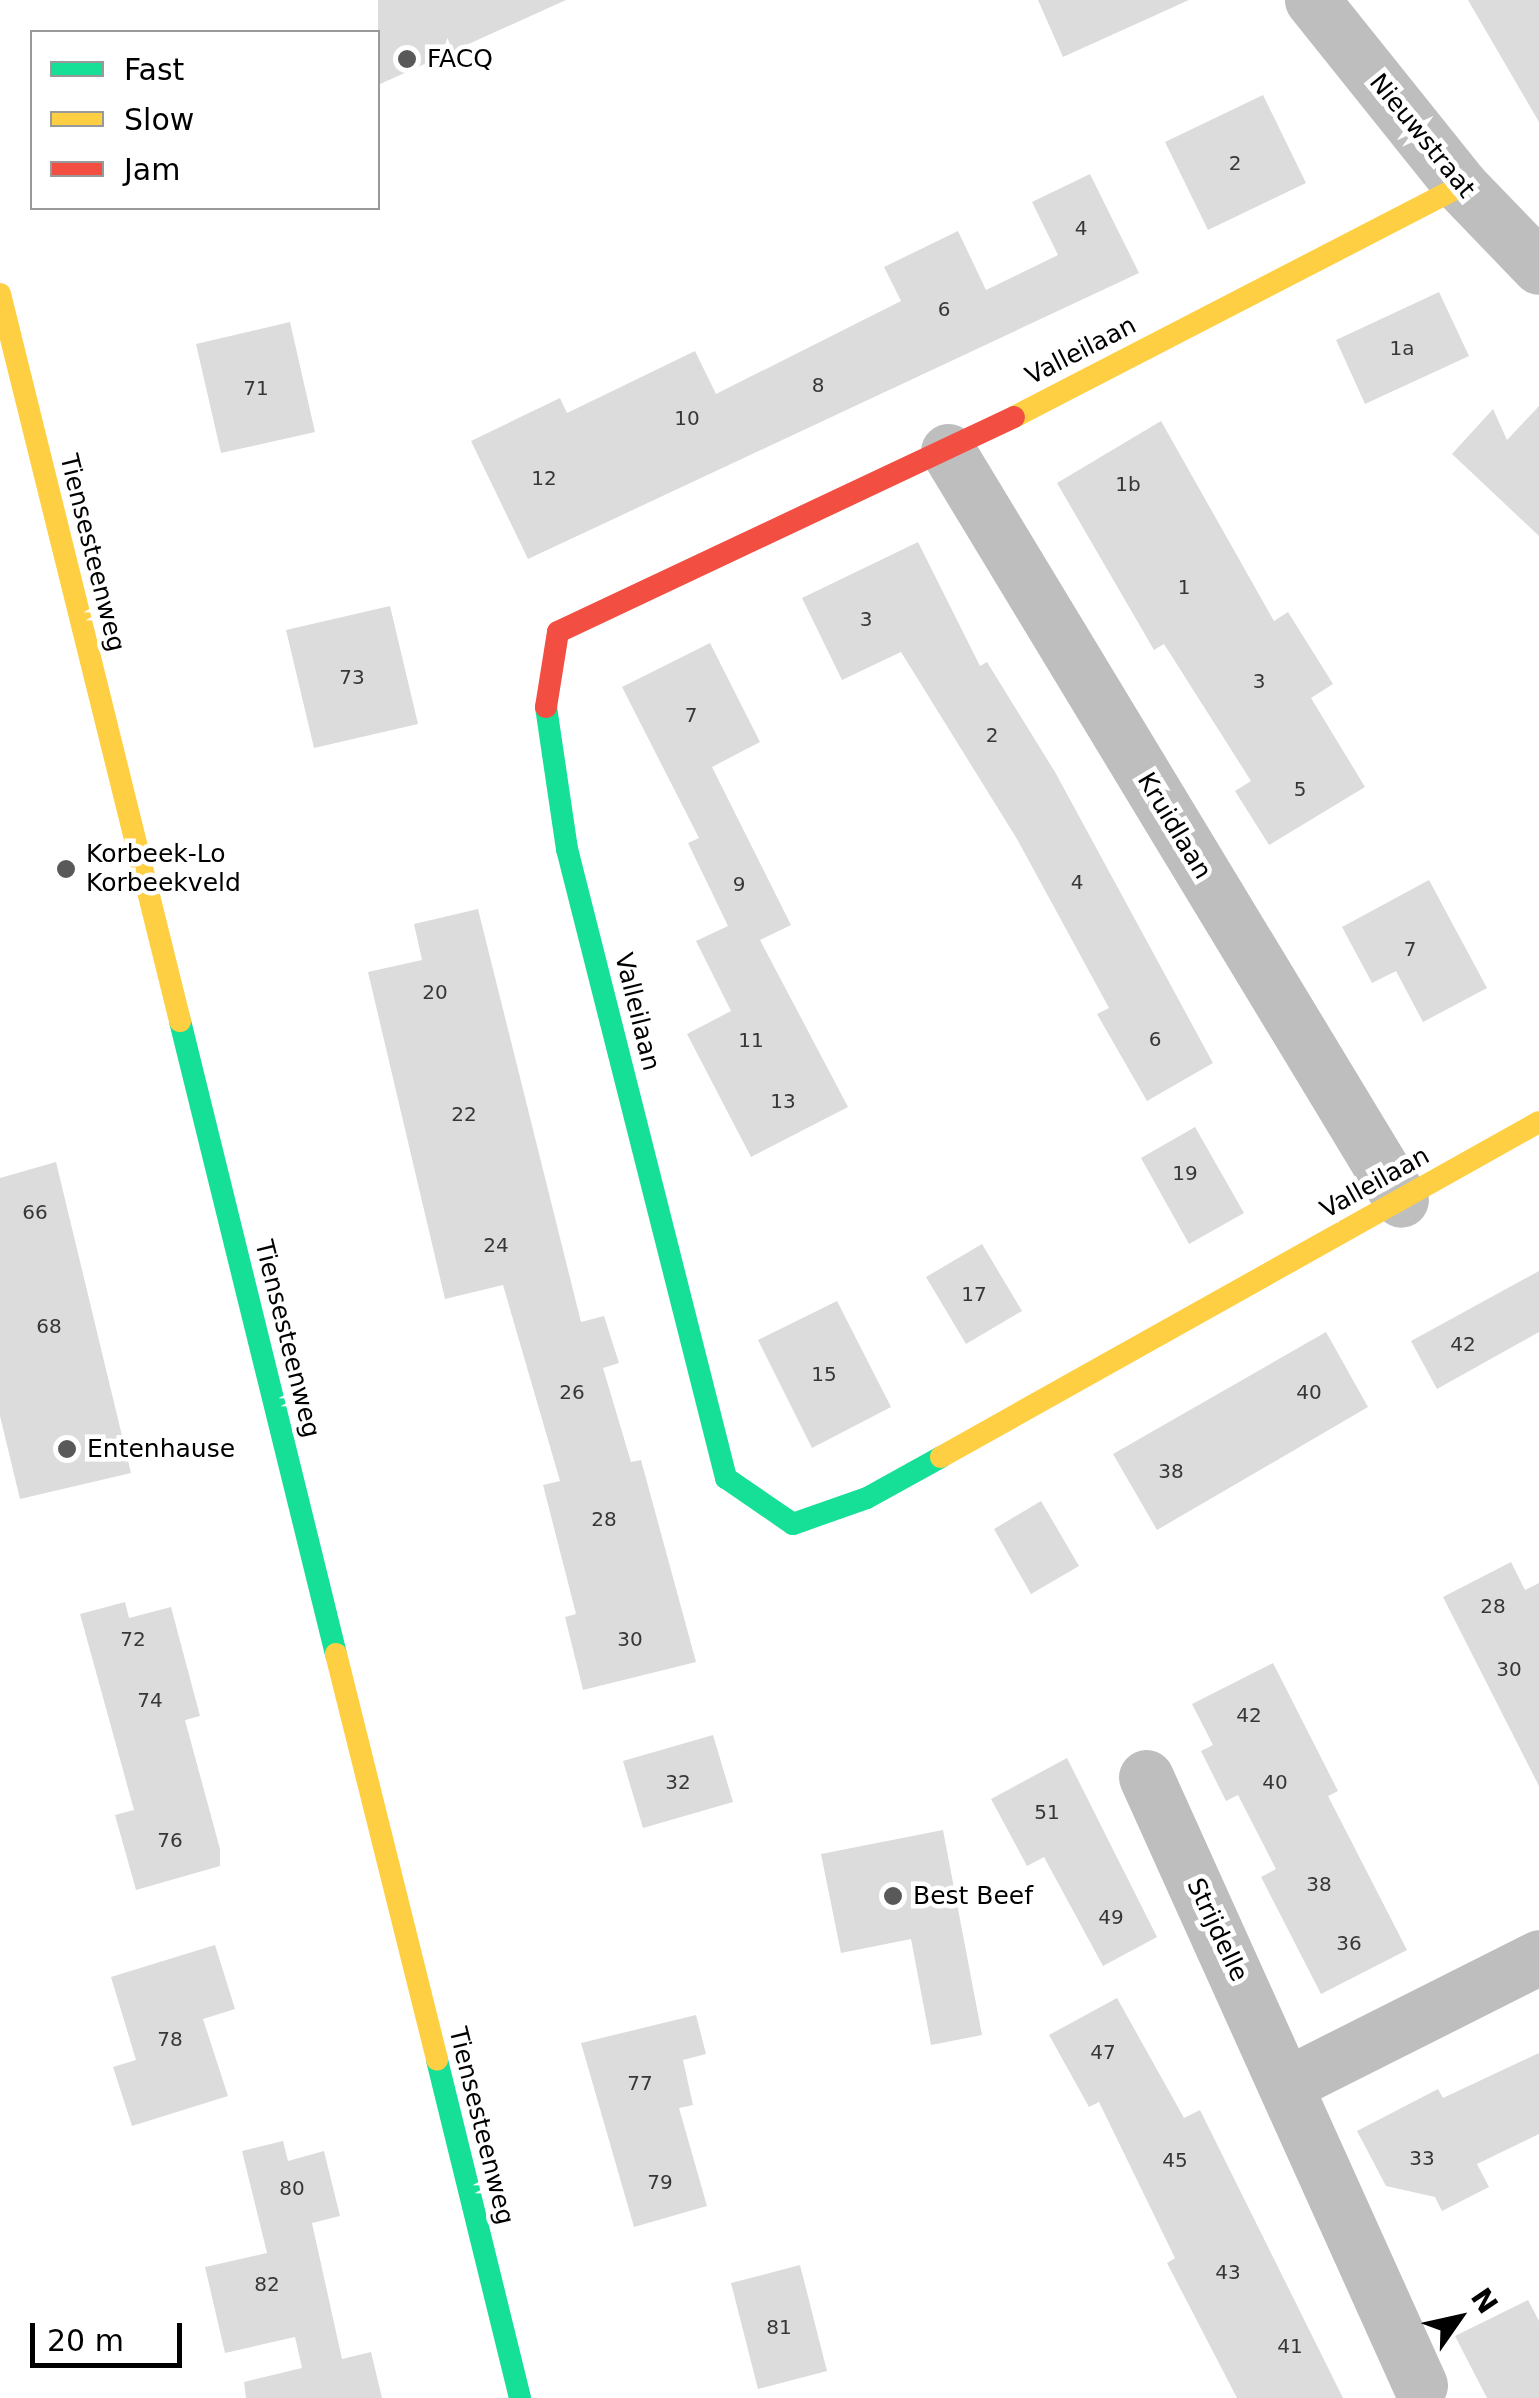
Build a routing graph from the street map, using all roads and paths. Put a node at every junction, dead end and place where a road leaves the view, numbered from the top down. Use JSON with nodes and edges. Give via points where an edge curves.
{"nodes":[{"id":1,"x":1312,"y":0,"type":"edge"},
{"id":2,"x":1461,"y":186,"type":"junction"},
{"id":3,"x":1539,"y":267,"type":"edge"},
{"id":4,"x":0,"y":294,"type":"edge"},
{"id":5,"x":948,"y":451,"type":"junction"},
{"id":6,"x":1539,"y":1122,"type":"edge"},
{"id":7,"x":1400,"y":1200,"type":"junction"},
{"id":8,"x":1146,"y":1776,"type":"dead end"},
{"id":9,"x":1539,"y":1958,"type":"edge"},
{"id":10,"x":1287,"y":2084,"type":"junction"},
{"id":11,"x":1420,"y":2385,"type":"dead end"},
{"id":12,"x":520,"y":2398,"type":"edge"}],
"edges":[{"from":1,"to":2,"type":"street","name":"Nieuwstraat"},
{"from":2,"to":3,"type":"street","name":"Nieuwstraat"},
{"from":2,"to":5,"type":"street","name":"Valleilaan"},
{"from":4,"to":12,"type":"street","name":"Tiensesteenweg"},
{"from":5,"to":7,"type":"street","name":"Kruidlaan"},
{"from":5,"to":7,"type":"street","name":"Valleilaan","via":[[558,632],[548,678],[567,849],[726,1478],[793,1524],[867,1498]]},
{"from":6,"to":7,"type":"street","name":"Valleilaan"},
{"from":8,"to":10,"type":"street","name":"Strijdelle"},
{"from":9,"to":10,"type":"street"},
{"from":10,"to":11,"type":"street","name":"Strijdelle"}]}
